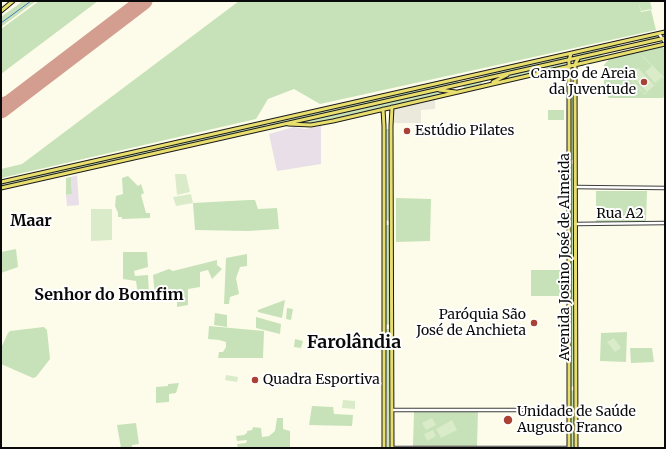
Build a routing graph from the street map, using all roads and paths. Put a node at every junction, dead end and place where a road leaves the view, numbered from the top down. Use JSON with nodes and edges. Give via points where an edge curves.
{"nodes":[{"id":1,"x":13,"y":1,"type":"edge"},
{"id":2,"x":1,"y":11,"type":"edge"},
{"id":3,"x":665,"y":32,"type":"edge"},
{"id":4,"x":659,"y":34,"type":"junction"},
{"id":5,"x":664,"y":38,"type":"edge"},
{"id":6,"x":665,"y":43,"type":"edge"},
{"id":7,"x":571,"y":54,"type":"junction"},
{"id":8,"x":579,"y":58,"type":"junction"},
{"id":9,"x":569,"y":60,"type":"junction"},
{"id":10,"x":575,"y":65,"type":"junction"},
{"id":11,"x":569,"y":66,"type":"junction"},
{"id":12,"x":512,"y":72,"type":"junction"},
{"id":13,"x":481,"y":73,"type":"junction"},
{"id":14,"x":461,"y":78,"type":"junction"},
{"id":15,"x":485,"y":79,"type":"junction"},
{"id":16,"x":575,"y":82,"type":"junction"},
{"id":17,"x":569,"y":83,"type":"junction"},
{"id":18,"x":460,"y":84,"type":"junction"},
{"id":19,"x":488,"y":85,"type":"junction"},
{"id":20,"x":482,"y":86,"type":"junction"},
{"id":21,"x":438,"y":89,"type":"junction"},
{"id":22,"x":464,"y":91,"type":"junction"},
{"id":23,"x":457,"y":92,"type":"junction"},
{"id":24,"x":392,"y":107,"type":"junction"},
{"id":25,"x":383,"y":109,"type":"junction"},
{"id":26,"x":268,"y":121,"type":"junction"},
{"id":27,"x":284,"y":124,"type":"junction"},
{"id":28,"x":270,"y":128,"type":"junction"},
{"id":29,"x":168,"y":144,"type":"junction"},
{"id":30,"x":168,"y":150,"type":"junction"},
{"id":31,"x":575,"y":162,"type":"junction"},
{"id":32,"x":569,"y":163,"type":"junction"},
{"id":33,"x":1,"y":182,"type":"edge"},
{"id":34,"x":575,"y":187,"type":"junction"},
{"id":35,"x":1,"y":188,"type":"edge"},
{"id":36,"x":665,"y":188,"type":"edge"},
{"id":37,"x":384,"y":223,"type":"junction"},
{"id":38,"x":392,"y":223,"type":"junction"},
{"id":39,"x":665,"y":223,"type":"edge"},
{"id":40,"x":575,"y":224,"type":"junction"},
{"id":41,"x":384,"y":327,"type":"junction"},
{"id":42,"x":392,"y":327,"type":"junction"},
{"id":43,"x":569,"y":389,"type":"junction"},
{"id":44,"x":576,"y":389,"type":"junction"},
{"id":45,"x":392,"y":410,"type":"junction"},
{"id":46,"x":569,"y":410,"type":"junction"},
{"id":47,"x":384,"y":448,"type":"edge"},
{"id":48,"x":392,"y":448,"type":"edge"},
{"id":49,"x":569,"y":448,"type":"edge"},
{"id":50,"x":576,"y":448,"type":"edge"}],
"edges":[{"from":1,"to":2,"type":"main road"},
{"from":3,"to":4,"type":"main road"},
{"from":4,"to":5,"type":"street"},
{"from":4,"to":7,"type":"main road"},
{"from":5,"to":6,"type":"street"},
{"from":5,"to":8,"type":"main road"},
{"from":6,"to":10,"type":"main road"},
{"from":7,"to":9,"type":"main road","name":"Avenida Josino José de Almeida"},
{"from":7,"to":13,"type":"main road"},
{"from":8,"to":9,"type":"main road"},
{"from":8,"to":10,"type":"main road"},
{"from":9,"to":11,"type":"main road","name":"Avenida Josino José de Almeida"},
{"from":9,"to":12,"type":"main road"},
{"from":10,"to":11,"type":"main road"},
{"from":10,"to":16,"type":"main road","name":"Avenida Josino José de Almeida"},
{"from":11,"to":17,"type":"main road","name":"Avenida Josino José de Almeida"},
{"from":11,"to":19,"type":"main road"},
{"from":12,"to":15,"type":"main road"},
{"from":12,"to":19,"type":"main road"},
{"from":13,"to":14,"type":"main road"},
{"from":13,"to":15,"type":"main road"},
{"from":14,"to":18,"type":"main road"},
{"from":14,"to":26,"type":"main road"},
{"from":15,"to":18,"type":"main road"},
{"from":15,"to":20,"type":"main road"},
{"from":16,"to":17,"type":"main road"},
{"from":16,"to":31,"type":"main road","name":"Avenida Josino José de Almeida"},
{"from":17,"to":32,"type":"main road","name":"Avenida Josino José de Almeida"},
{"from":18,"to":21,"type":"main road"},
{"from":18,"to":22,"type":"main road"},
{"from":19,"to":20,"type":"main road"},
{"from":20,"to":22,"type":"main road"},
{"from":21,"to":23,"type":"main road"},
{"from":21,"to":27,"type":"main road"},
{"from":22,"to":23,"type":"main road"},
{"from":23,"to":24,"type":"main road"},
{"from":24,"to":25,"type":"main road"},
{"from":24,"to":38,"type":"main road"},
{"from":25,"to":27,"type":"main road","via":[[316,124]]},
{"from":25,"to":37,"type":"main road"},
{"from":26,"to":28,"type":"main road"},
{"from":26,"to":29,"type":"main road"},
{"from":27,"to":28,"type":"main road"},
{"from":28,"to":30,"type":"main road"},
{"from":29,"to":30,"type":"main road"},
{"from":29,"to":33,"type":"main road"},
{"from":30,"to":35,"type":"main road"},
{"from":31,"to":32,"type":"main road"},
{"from":31,"to":34,"type":"main road","name":"Avenida Josino José de Almeida"},
{"from":32,"to":43,"type":"main road","name":"Avenida Josino José de Almeida"},
{"from":34,"to":36,"type":"street"},
{"from":34,"to":40,"type":"main road","name":"Avenida Josino José de Almeida"},
{"from":37,"to":38,"type":"main road"},
{"from":37,"to":41,"type":"main road"},
{"from":38,"to":42,"type":"main road"},
{"from":39,"to":40,"type":"street","name":"Rua A2"},
{"from":40,"to":44,"type":"main road","name":"Avenida Josino José de Almeida"},
{"from":41,"to":42,"type":"main road"},
{"from":41,"to":47,"type":"main road"},
{"from":42,"to":45,"type":"main road"},
{"from":43,"to":44,"type":"main road"},
{"from":43,"to":46,"type":"main road","name":"Avenida Josino José de Almeida"},
{"from":44,"to":50,"type":"main road","name":"Avenida Josino José de Almeida"},
{"from":45,"to":46,"type":"street"},
{"from":45,"to":48,"type":"main road"},
{"from":46,"to":49,"type":"main road","name":"Avenida Josino José de Almeida"},
{"from":48,"to":49,"type":"street"}]}
